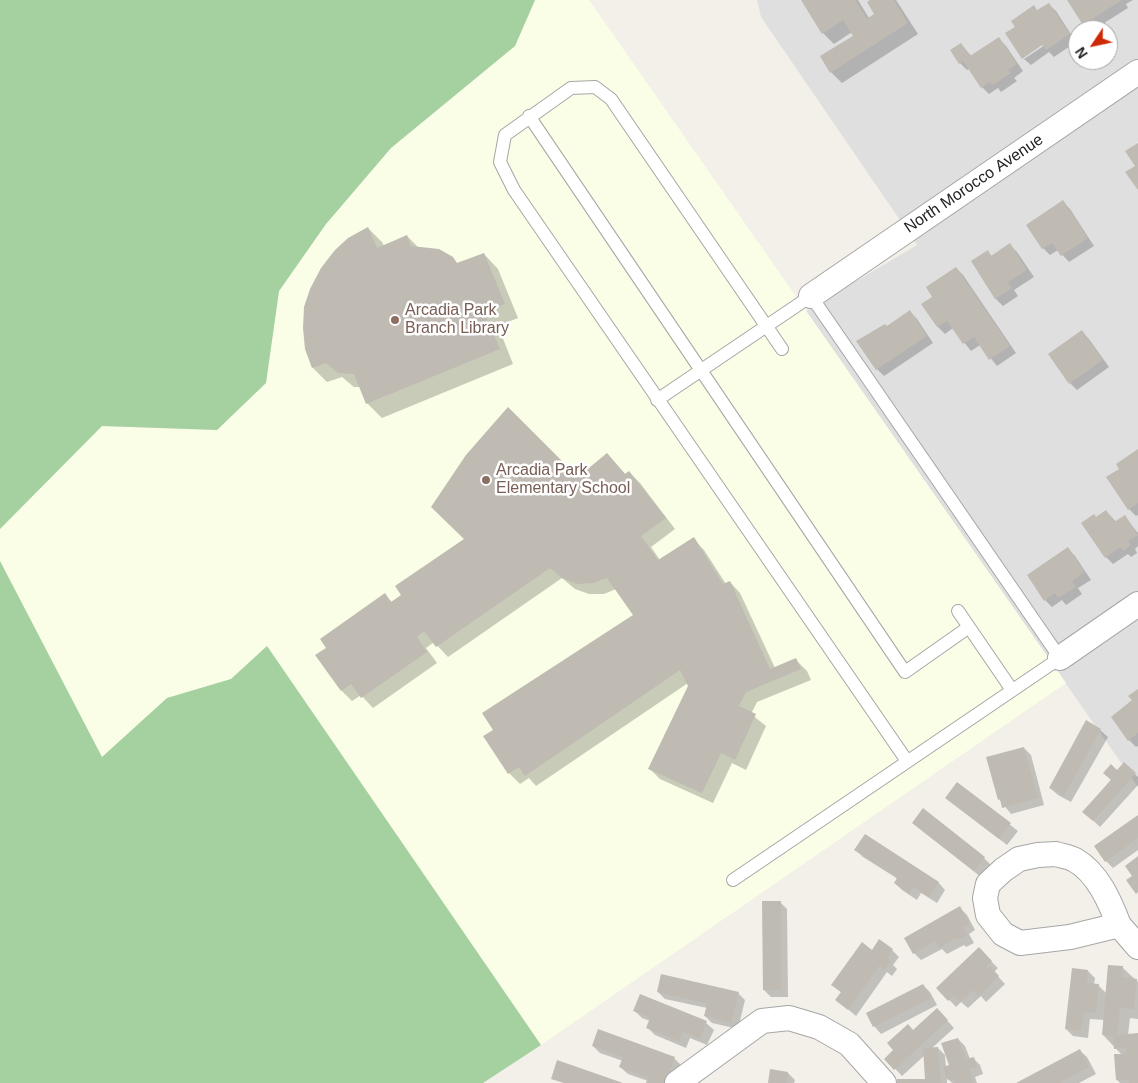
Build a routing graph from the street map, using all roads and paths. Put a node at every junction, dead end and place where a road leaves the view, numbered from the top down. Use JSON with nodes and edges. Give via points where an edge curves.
{"nodes":[{"id":1,"x":1138,"y":72,"type":"edge"},
{"id":2,"x":529,"y":116,"type":"junction"},
{"id":3,"x":811,"y":296,"type":"junction"},
{"id":4,"x":766,"y":325,"type":"junction"},
{"id":5,"x":782,"y":349,"type":"dead end"},
{"id":6,"x":702,"y":369,"type":"junction"},
{"id":7,"x":656,"y":400,"type":"junction"},
{"id":8,"x":1138,"y":604,"type":"edge"},
{"id":9,"x":958,"y":611,"type":"dead end"},
{"id":10,"x":969,"y":627,"type":"junction"},
{"id":11,"x":1060,"y":658,"type":"junction"},
{"id":12,"x":1012,"y":690,"type":"junction"},
{"id":13,"x":907,"y":762,"type":"junction"},
{"id":14,"x":733,"y":880,"type":"dead end"},
{"id":15,"x":1119,"y":925,"type":"junction"},
{"id":16,"x":1138,"y":947,"type":"edge"},
{"id":17,"x":677,"y":1083,"type":"edge"},
{"id":18,"x":884,"y":1083,"type":"edge"}],
"edges":[{"from":1,"to":3,"type":"street","name":"North Morocco Avenue"},
{"from":2,"to":4,"type":"lane","via":[[571,88],[595,87],[611,99]]},
{"from":2,"to":6,"type":"lane"},
{"from":2,"to":7,"type":"lane","via":[[505,135],[500,162],[514,190]]},
{"from":3,"to":4,"type":"lane"},
{"from":3,"to":11,"type":"lane"},
{"from":4,"to":5,"type":"lane"},
{"from":4,"to":6,"type":"lane"},
{"from":6,"to":7,"type":"lane"},
{"from":6,"to":10,"type":"lane","via":[[905,672]]},
{"from":7,"to":13,"type":"lane"},
{"from":8,"to":11,"type":"street"},
{"from":9,"to":10,"type":"lane"},
{"from":10,"to":12,"type":"lane"},
{"from":11,"to":12,"type":"lane"},
{"from":12,"to":13,"type":"lane"},
{"from":13,"to":14,"type":"lane"},
{"from":15,"to":15,"type":"street","via":[[1102,887],[1088,871],[1075,860],[1056,854],[1019,859],[988,884],[984,898],[988,915],[1003,934],[1020,943],[1070,937]]},
{"from":15,"to":16,"type":"street"},
{"from":17,"to":18,"type":"street","via":[[762,1021],[789,1018],[819,1027],[850,1044]]}]}
